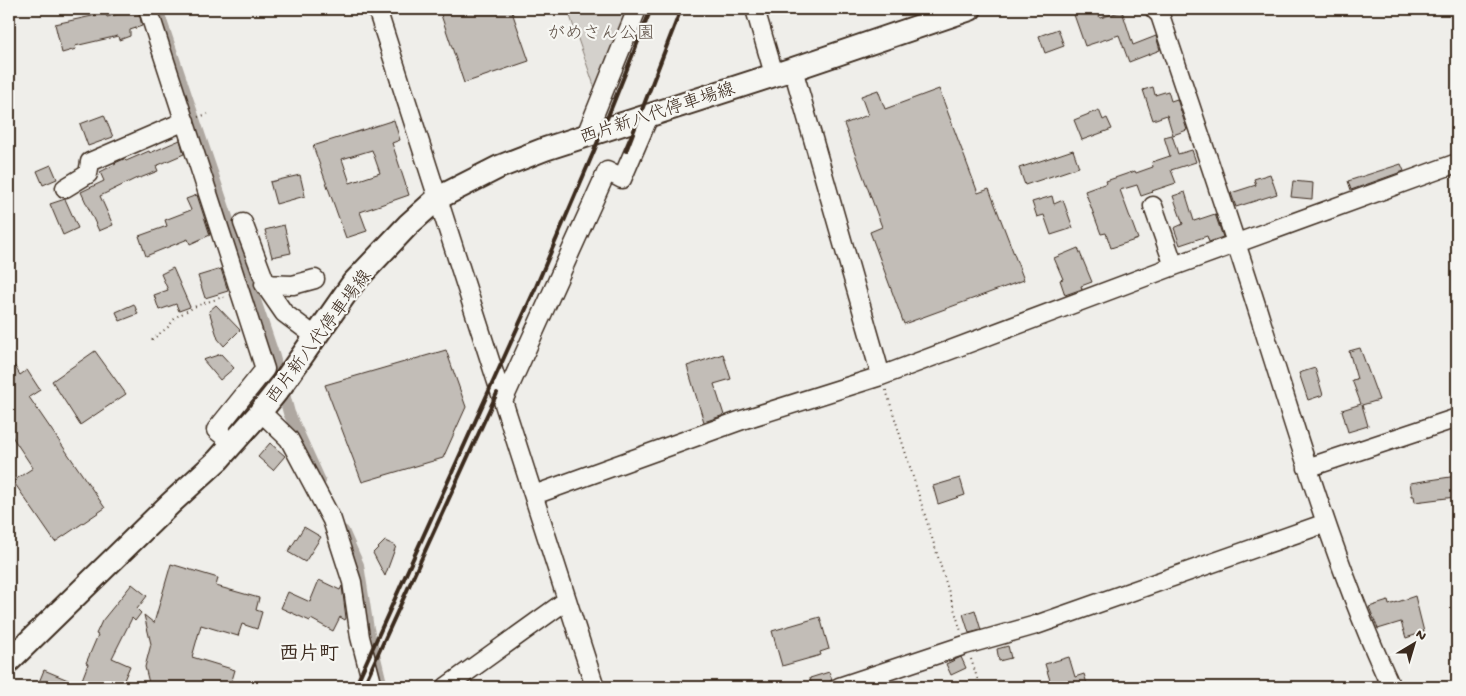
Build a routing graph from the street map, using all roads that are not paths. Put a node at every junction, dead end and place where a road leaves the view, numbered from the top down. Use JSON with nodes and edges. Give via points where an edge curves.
{"nodes":[{"id":1,"x":148,"y":9,"type":"edge"},
{"id":2,"x":377,"y":9,"type":"edge"},
{"id":3,"x":637,"y":9,"type":"edge"},
{"id":4,"x":755,"y":9,"type":"edge"},
{"id":5,"x":970,"y":9,"type":"edge"},
{"id":6,"x":1154,"y":9,"type":"edge"},
{"id":7,"x":784,"y":71,"type":"junction"},
{"id":8,"x":650,"y":114,"type":"junction"},
{"id":9,"x":185,"y":121,"type":"junction"},
{"id":10,"x":586,"y":135,"type":"junction"},
{"id":11,"x":1457,"y":163,"type":"edge"},
{"id":12,"x":65,"y":188,"type":"dead end"},
{"id":13,"x":438,"y":198,"type":"junction"},
{"id":14,"x":1153,"y":206,"type":"dead end"},
{"id":15,"x":243,"y":223,"type":"dead end"},
{"id":16,"x":1237,"y":244,"type":"junction"},
{"id":17,"x":1174,"y":266,"type":"junction"},
{"id":18,"x":315,"y":279,"type":"dead end"},
{"id":19,"x":265,"y":284,"type":"junction"},
{"id":20,"x":242,"y":292,"type":"junction"},
{"id":21,"x":316,"y":337,"type":"junction"},
{"id":22,"x":881,"y":376,"type":"junction"},
{"id":23,"x":503,"y":401,"type":"junction"},
{"id":24,"x":261,"y":412,"type":"junction"},
{"id":25,"x":1457,"y":418,"type":"edge"},
{"id":26,"x":233,"y":444,"type":"junction"},
{"id":27,"x":1307,"y":468,"type":"junction"},
{"id":28,"x":534,"y":496,"type":"junction"},
{"id":29,"x":1326,"y":523,"type":"junction"},
{"id":30,"x":568,"y":600,"type":"junction"},
{"id":31,"x":9,"y":661,"type":"edge"},
{"id":32,"x":373,"y":687,"type":"edge"},
{"id":33,"x":446,"y":687,"type":"edge"},
{"id":34,"x":595,"y":687,"type":"edge"},
{"id":35,"x":839,"y":687,"type":"edge"},
{"id":36,"x":1391,"y":687,"type":"edge"}],
"edges":[{"from":1,"to":9,"type":"street"},
{"from":2,"to":13,"type":"street"},
{"from":3,"to":10,"type":"street"},
{"from":4,"to":7,"type":"street"},
{"from":5,"to":7,"type":"main road","name":"西片新八代停車場線"},
{"from":6,"to":16,"type":"street","via":[[1160,15]]},
{"from":7,"to":8,"type":"main road","name":"西片新八代停車場線"},
{"from":7,"to":22,"type":"street"},
{"from":8,"to":10,"type":"main road","name":"西片新八代停車場線"},
{"from":8,"to":23,"type":"street","via":[[622,179],[607,171]]},
{"from":9,"to":12,"type":"street","via":[[90,162],[88,174]]},
{"from":9,"to":20,"type":"street"},
{"from":10,"to":13,"type":"main road","name":"西片新八代停車場線","via":[[499,167]]},
{"from":11,"to":16,"type":"street"},
{"from":13,"to":21,"type":"main road","name":"西片新八代停車場線","via":[[353,283]]},
{"from":13,"to":23,"type":"street"},
{"from":14,"to":17,"type":"street"},
{"from":15,"to":19,"type":"street"},
{"from":16,"to":17,"type":"street"},
{"from":16,"to":27,"type":"street"},
{"from":17,"to":22,"type":"street"},
{"from":18,"to":19,"type":"street","via":[[293,285]]},
{"from":19,"to":20,"type":"street"},
{"from":19,"to":21,"type":"street","via":[[284,313]]},
{"from":20,"to":26,"type":"street","via":[[265,369],[216,430]]},
{"from":21,"to":24,"type":"main road","name":"西片新八代停車場線"},
{"from":22,"to":28,"type":"street","via":[[742,420]]},
{"from":23,"to":28,"type":"street"},
{"from":24,"to":26,"type":"main road","name":"西片新八代停車場線"},
{"from":24,"to":32,"type":"street","via":[[289,439],[332,520],[352,582],[360,637]]},
{"from":25,"to":27,"type":"street"},
{"from":26,"to":31,"type":"main road","name":"西片新八代停車場線"},
{"from":27,"to":29,"type":"street"},
{"from":28,"to":30,"type":"street"},
{"from":29,"to":35,"type":"street","via":[[1036,625]]},
{"from":29,"to":36,"type":"street"},
{"from":30,"to":33,"type":"street"},
{"from":30,"to":34,"type":"street"}]}
